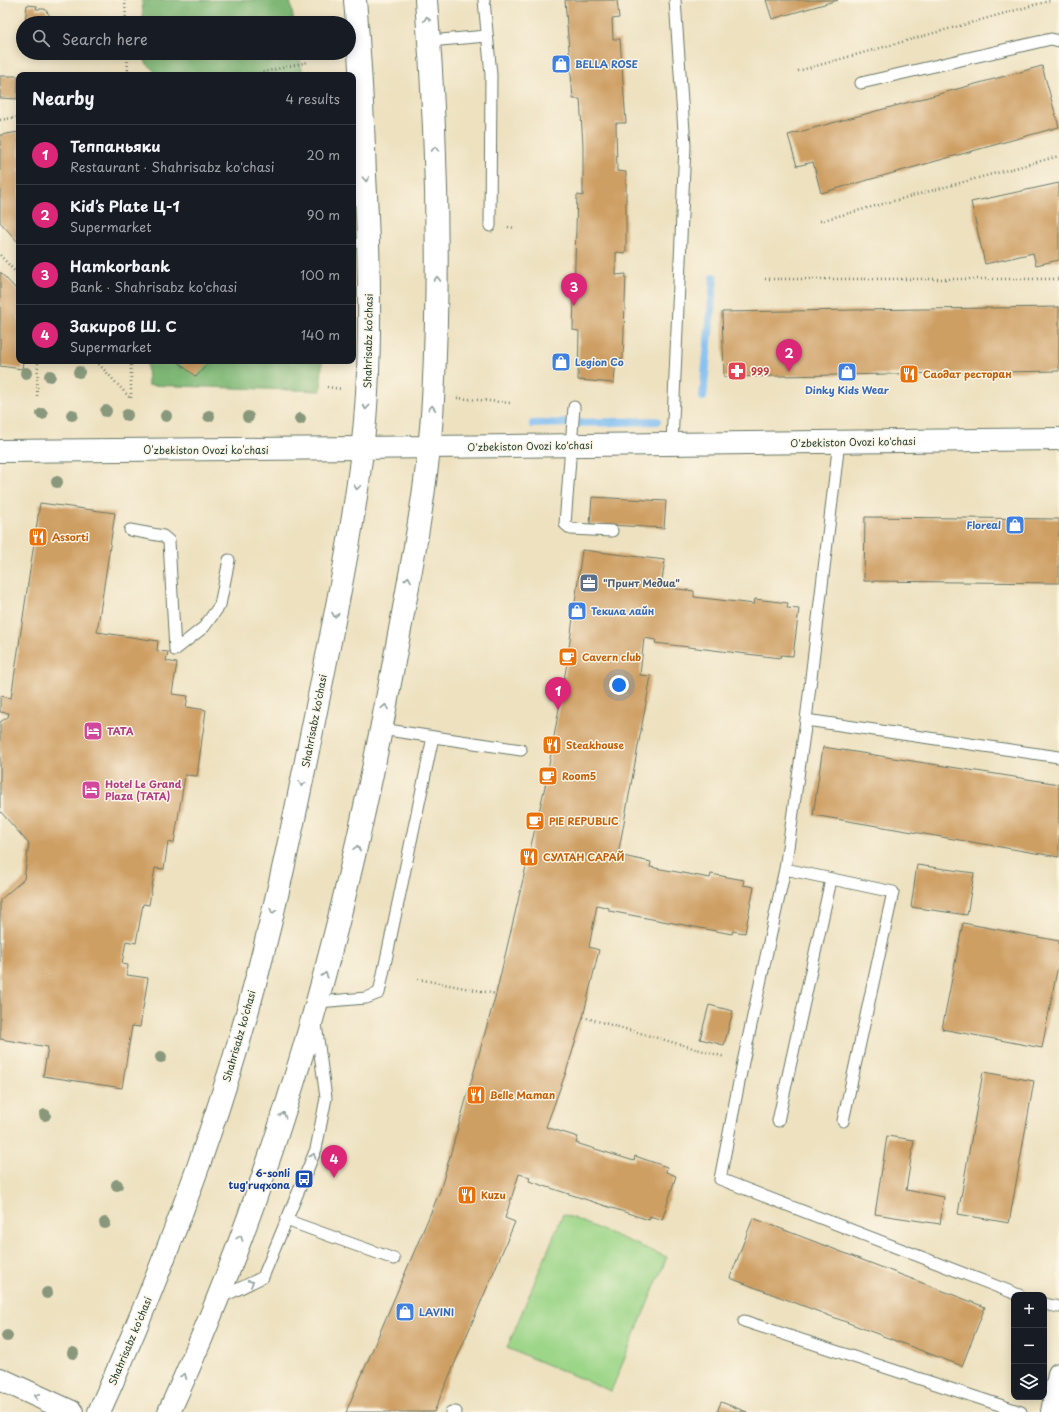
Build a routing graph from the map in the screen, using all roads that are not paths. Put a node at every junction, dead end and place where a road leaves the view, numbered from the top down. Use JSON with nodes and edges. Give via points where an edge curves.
{"nodes":[{"id":1,"x":355,"y":0,"type":"edge"},
{"id":2,"x":426,"y":0,"type":"edge"},
{"id":3,"x":484,"y":0,"type":"edge"},
{"id":4,"x":674,"y":0,"type":"edge"},
{"id":5,"x":487,"y":36,"type":"junction"},
{"id":6,"x":429,"y":41,"type":"junction"},
{"id":7,"x":1059,"y":41,"type":"edge"},
{"id":8,"x":861,"y":83,"type":"dead end"},
{"id":9,"x":490,"y":226,"type":"dead end"},
{"id":10,"x":574,"y":407,"type":"dead end"},
{"id":11,"x":1059,"y":439,"type":"edge"},
{"id":12,"x":839,"y":442,"type":"junction"},
{"id":13,"x":672,"y":444,"type":"junction"},
{"id":14,"x":571,"y":445,"type":"junction"},
{"id":15,"x":428,"y":447,"type":"junction"},
{"id":16,"x":362,"y":448,"type":"junction"},
{"id":17,"x":0,"y":451,"type":"edge"},
{"id":18,"x":130,"y":530,"type":"dead end"},
{"id":19,"x":612,"y":531,"type":"dead end"},
{"id":20,"x":230,"y":560,"type":"dead end"},
{"id":21,"x":806,"y":720,"type":"junction"},
{"id":22,"x":381,"y":729,"type":"junction"},
{"id":23,"x":433,"y":738,"type":"junction"},
{"id":24,"x":521,"y":750,"type":"dead end"},
{"id":25,"x":1059,"y":756,"type":"edge"},
{"id":26,"x":785,"y":869,"type":"junction"},
{"id":27,"x":830,"y":880,"type":"junction"},
{"id":28,"x":316,"y":1007,"type":"junction"},
{"id":29,"x":778,"y":1121,"type":"dead end"},
{"id":30,"x":843,"y":1121,"type":"dead end"},
{"id":31,"x":286,"y":1220,"type":"junction"},
{"id":32,"x":394,"y":1259,"type":"dead end"},
{"id":33,"x":1011,"y":1292,"type":"edge"},
{"id":34,"x":216,"y":1300,"type":"junction"},
{"id":35,"x":1047,"y":1305,"type":"edge"},
{"id":36,"x":1059,"y":1307,"type":"edge"},
{"id":37,"x":744,"y":1321,"type":"dead end"},
{"id":38,"x":1059,"y":1374,"type":"edge"},
{"id":39,"x":0,"y":1379,"type":"edge"},
{"id":40,"x":72,"y":1412,"type":"edge"},
{"id":41,"x":99,"y":1412,"type":"edge"},
{"id":42,"x":169,"y":1412,"type":"edge"},
{"id":43,"x":451,"y":1412,"type":"edge"},
{"id":44,"x":456,"y":1412,"type":"edge"},
{"id":45,"x":1021,"y":1412,"type":"edge"},
{"id":46,"x":1052,"y":1412,"type":"edge"}],
"edges":[{"from":1,"to":16,"type":"main road","name":"Shahrisabz ko'chasi","one_way":true,"via":[[369,267],[367,392]]},
{"from":6,"to":2,"type":"main road","one_way":true},
{"from":3,"to":5,"type":"lane"},
{"from":4,"to":13,"type":"lane","via":[[685,146]]},
{"from":5,"to":6,"type":"lane"},
{"from":5,"to":9,"type":"lane","via":[[491,75]]},
{"from":15,"to":6,"type":"main road","one_way":true,"via":[[433,396],[437,272]]},
{"from":7,"to":8,"type":"lane","via":[[1051,39]]},
{"from":10,"to":14,"type":"lane"},
{"from":11,"to":12,"type":"main road","name":"O'zbekiston Ovozi ko'chasi"},
{"from":12,"to":13,"type":"main road","name":"O'zbekiston Ovozi ko'chasi"},
{"from":12,"to":21,"type":"lane"},
{"from":13,"to":14,"type":"main road","name":"O'zbekiston Ovozi ko'chasi"},
{"from":14,"to":15,"type":"main road","name":"O'zbekiston Ovozi ko'chasi"},
{"from":14,"to":19,"type":"lane","via":[[565,524],[571,529]]},
{"from":15,"to":16,"type":"main road","name":"O'zbekiston Ovozi ko'chasi"},
{"from":22,"to":15,"type":"main road","one_way":true,"via":[[416,538]]},
{"from":16,"to":17,"type":"main road","name":"O'zbekiston Ovozi ko'chasi"},
{"from":16,"to":41,"type":"main road","name":"Shahrisabz ko'chasi","one_way":true,"via":[[349,540],[299,796],[235,1056],[192,1184]]},
{"from":18,"to":20,"type":"lane","via":[[163,536],[169,541],[175,650],[204,628],[220,605]]},
{"from":21,"to":25,"type":"lane"},
{"from":21,"to":26,"type":"lane"},
{"from":22,"to":23,"type":"lane"},
{"from":28,"to":22,"type":"main road","one_way":true,"via":[[360,834]]},
{"from":23,"to":24,"type":"lane"},
{"from":23,"to":28,"type":"lane","via":[[379,993],[366,998]]},
{"from":26,"to":27,"type":"lane"},
{"from":26,"to":33,"type":"lane","via":[[742,1062],[720,1179]]},
{"from":27,"to":29,"type":"lane"},
{"from":27,"to":30,"type":"lane","via":[[893,892]]},
{"from":31,"to":28,"type":"lane","one_way":true,"via":[[316,1149],[326,1098]]},
{"from":34,"to":28,"type":"main road","one_way":true,"via":[[252,1208],[296,1077]]},
{"from":31,"to":32,"type":"lane"},
{"from":34,"to":31,"type":"lane","one_way":true,"via":[[263,1277]]},
{"from":42,"to":34,"type":"main road","one_way":true},
{"from":35,"to":36,"type":"lane"},
{"from":37,"to":45,"type":"lane"},
{"from":38,"to":46,"type":"main road"},
{"from":40,"to":39,"type":"main road","one_way":true},
{"from":43,"to":44,"type":"lane"}]}
